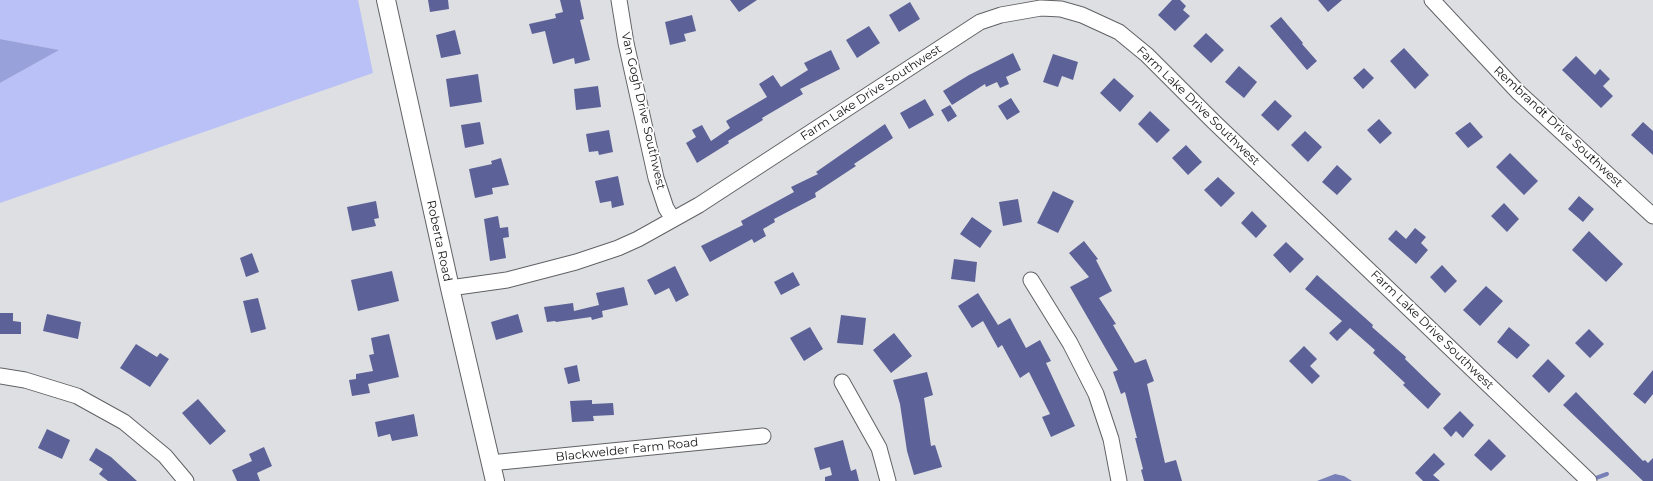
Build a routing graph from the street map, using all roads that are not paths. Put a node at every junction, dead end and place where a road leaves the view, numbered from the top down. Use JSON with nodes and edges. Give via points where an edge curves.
{"nodes":[{"id":1,"x":386,"y":0,"type":"edge"},
{"id":2,"x":619,"y":0,"type":"edge"},
{"id":3,"x":1432,"y":0,"type":"edge"},
{"id":4,"x":1653,"y":216,"type":"edge"},
{"id":5,"x":673,"y":219,"type":"junction"},
{"id":6,"x":1031,"y":280,"type":"dead end"},
{"id":7,"x":450,"y":288,"type":"junction"},
{"id":8,"x":0,"y":376,"type":"edge"},
{"id":9,"x":842,"y":382,"type":"dead end"},
{"id":10,"x":763,"y":436,"type":"dead end"},
{"id":11,"x":490,"y":463,"type":"junction"},
{"id":12,"x":186,"y":481,"type":"edge"},
{"id":13,"x":495,"y":481,"type":"edge"},
{"id":14,"x":888,"y":481,"type":"edge"},
{"id":15,"x":1119,"y":481,"type":"edge"},
{"id":16,"x":1589,"y":481,"type":"edge"}],
"edges":[{"from":1,"to":7,"type":"street","name":"Roberta Road"},
{"from":2,"to":5,"type":"street","name":"Van Gogh Drive Southwest","via":[[656,178],[666,208]]},
{"from":3,"to":4,"type":"street","name":"Rembrandt Drive Southwest","via":[[1518,92]]},
{"from":5,"to":7,"type":"street","name":"Farm Lake Drive Southwest","via":[[618,248],[576,262],[507,280]]},
{"from":5,"to":16,"type":"street","name":"Farm Lake Drive Southwest","via":[[764,164],[980,22],[1000,15],[1041,8],[1082,15],[1119,32],[1147,55],[1224,132]]},
{"from":6,"to":15,"type":"street","via":[[1070,343],[1096,394],[1111,439]]},
{"from":7,"to":11,"type":"street","name":"Roberta Road"},
{"from":8,"to":12,"type":"street","via":[[25,380],[77,396],[124,422],[165,456]]},
{"from":9,"to":14,"type":"street","via":[[878,448]]},
{"from":10,"to":11,"type":"street","name":"Blackwelder Farm Road"},
{"from":11,"to":13,"type":"street","name":"Roberta Road"}]}
